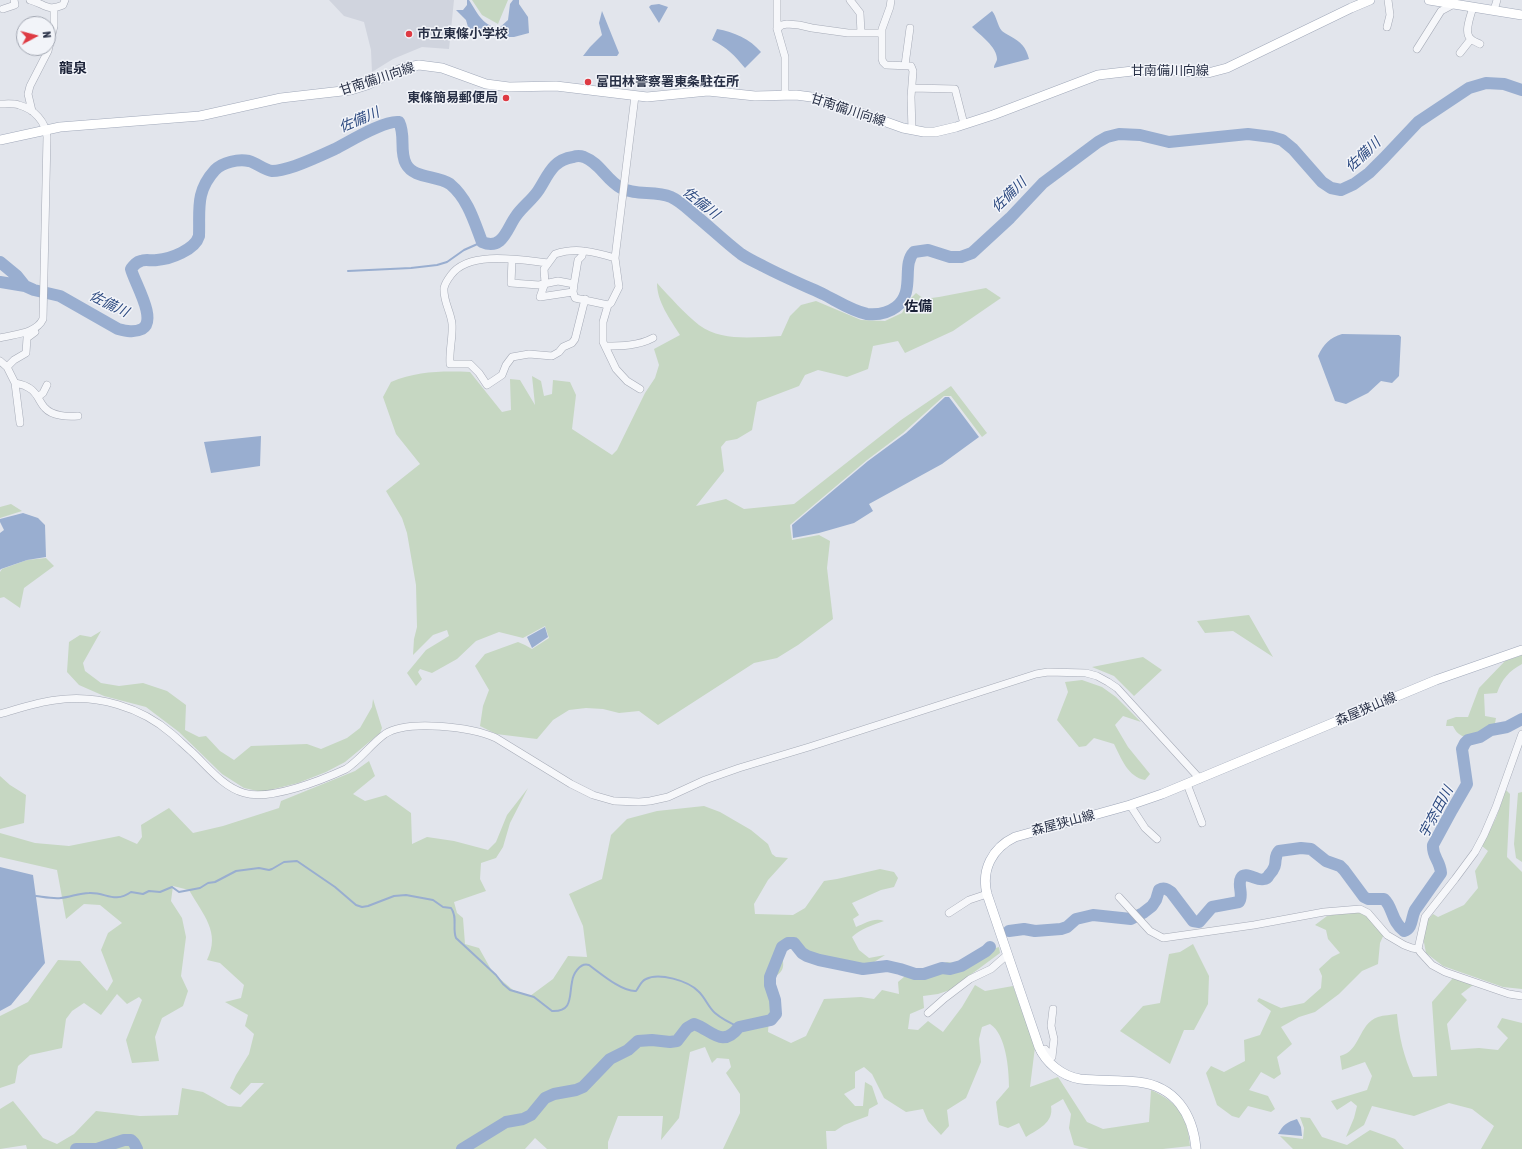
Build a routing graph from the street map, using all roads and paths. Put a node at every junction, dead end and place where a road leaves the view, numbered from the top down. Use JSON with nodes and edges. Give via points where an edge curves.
{"nodes":[{"id":1,"x":14,"y":0,"type":"edge"},
{"id":2,"x":30,"y":0,"type":"edge"},
{"id":3,"x":65,"y":0,"type":"edge"},
{"id":4,"x":777,"y":0,"type":"edge"},
{"id":5,"x":850,"y":0,"type":"edge"},
{"id":6,"x":891,"y":0,"type":"edge"},
{"id":7,"x":1370,"y":0,"type":"edge"},
{"id":8,"x":1388,"y":0,"type":"edge"},
{"id":9,"x":1429,"y":0,"type":"edge"},
{"id":10,"x":1497,"y":0,"type":"edge"},
{"id":11,"x":1454,"y":2,"type":"edge"},
{"id":12,"x":1473,"y":7,"type":"junction"},
{"id":13,"x":3,"y":9,"type":"dead end"},
{"id":14,"x":54,"y":9,"type":"junction"},
{"id":15,"x":1494,"y":10,"type":"junction"},
{"id":16,"x":1522,"y":15,"type":"edge"},
{"id":17,"x":1387,"y":27,"type":"dead end"},
{"id":18,"x":910,"y":28,"type":"dead end"},
{"id":19,"x":777,"y":29,"type":"junction"},
{"id":20,"x":861,"y":33,"type":"junction"},
{"id":21,"x":882,"y":33,"type":"junction"},
{"id":22,"x":1471,"y":39,"type":"junction"},
{"id":23,"x":1480,"y":44,"type":"dead end"},
{"id":24,"x":1417,"y":49,"type":"dead end"},
{"id":25,"x":1460,"y":53,"type":"dead end"},
{"id":26,"x":904,"y":65,"type":"junction"},
{"id":27,"x":912,"y":88,"type":"junction"},
{"id":28,"x":785,"y":95,"type":"junction"},
{"id":29,"x":635,"y":96,"type":"junction"},
{"id":30,"x":0,"y":104,"type":"edge"},
{"id":31,"x":32,"y":111,"type":"junction"},
{"id":32,"x":964,"y":124,"type":"junction"},
{"id":33,"x":46,"y":129,"type":"junction"},
{"id":34,"x":912,"y":130,"type":"junction"},
{"id":35,"x":0,"y":140,"type":"edge"},
{"id":36,"x":583,"y":251,"type":"junction"},
{"id":37,"x":615,"y":258,"type":"junction"},
{"id":38,"x":512,"y":260,"type":"junction"},
{"id":39,"x":548,"y":263,"type":"junction"},
{"id":40,"x":545,"y":283,"type":"junction"},
{"id":41,"x":574,"y":284,"type":"junction"},
{"id":42,"x":573,"y":292,"type":"junction"},
{"id":43,"x":585,"y":299,"type":"junction"},
{"id":44,"x":608,"y":305,"type":"junction"},
{"id":45,"x":35,"y":328,"type":"junction"},
{"id":46,"x":0,"y":338,"type":"edge"},
{"id":47,"x":653,"y":338,"type":"dead end"},
{"id":48,"x":605,"y":346,"type":"junction"},
{"id":49,"x":0,"y":361,"type":"edge"},
{"id":50,"x":7,"y":367,"type":"junction"},
{"id":51,"x":15,"y":382,"type":"junction"},
{"id":52,"x":47,"y":385,"type":"dead end"},
{"id":53,"x":640,"y":389,"type":"dead end"},
{"id":54,"x":38,"y":397,"type":"junction"},
{"id":55,"x":78,"y":416,"type":"dead end"},
{"id":56,"x":20,"y":423,"type":"dead end"},
{"id":57,"x":1522,"y":650,"type":"edge"},
{"id":58,"x":0,"y":714,"type":"edge"},
{"id":59,"x":1522,"y":734,"type":"edge"},
{"id":60,"x":1200,"y":780,"type":"junction"},
{"id":61,"x":1187,"y":784,"type":"junction"},
{"id":62,"x":1130,"y":805,"type":"junction"},
{"id":63,"x":1202,"y":822,"type":"dead end"},
{"id":64,"x":1157,"y":839,"type":"dead end"},
{"id":65,"x":987,"y":894,"type":"junction"},
{"id":66,"x":1119,"y":897,"type":"dead end"},
{"id":67,"x":949,"y":914,"type":"dead end"},
{"id":68,"x":1418,"y":949,"type":"junction"},
{"id":69,"x":1007,"y":955,"type":"junction"},
{"id":70,"x":1522,"y":996,"type":"edge"},
{"id":71,"x":1053,"y":1009,"type":"dead end"},
{"id":72,"x":928,"y":1013,"type":"dead end"},
{"id":73,"x":1040,"y":1051,"type":"junction"},
{"id":74,"x":1196,"y":1149,"type":"edge"}],
"edges":[{"from":1,"to":13,"type":"street","via":[[15,5]]},
{"from":2,"to":14,"type":"street"},
{"from":3,"to":14,"type":"street","via":[[64,5]]},
{"from":4,"to":19,"type":"street"},
{"from":5,"to":20,"type":"street","via":[[860,13]]},
{"from":6,"to":21,"type":"street"},
{"from":7,"to":32,"type":"main road","name":"甘南備川向線","via":[[1227,68],[1203,73],[1150,69],[1098,75]]},
{"from":8,"to":17,"type":"street","via":[[1390,15]]},
{"from":9,"to":11,"type":"main road"},
{"from":10,"to":15,"type":"street"},
{"from":11,"to":12,"type":"main road"},
{"from":11,"to":24,"type":"street","via":[[1441,11]]},
{"from":12,"to":15,"type":"main road"},
{"from":12,"to":22,"type":"street","via":[[1468,29]]},
{"from":14,"to":31,"type":"street","via":[[54,26],[48,51],[28,94]]},
{"from":15,"to":16,"type":"main road"},
{"from":18,"to":26,"type":"street"},
{"from":19,"to":20,"type":"street","via":[[787,24],[848,34]]},
{"from":19,"to":28,"type":"street","via":[[785,58]]},
{"from":20,"to":21,"type":"street"},
{"from":21,"to":26,"type":"street","via":[[883,62],[886,65]]},
{"from":22,"to":23,"type":"street"},
{"from":22,"to":25,"type":"street"},
{"from":26,"to":27,"type":"street","via":[[911,66],[913,71]]},
{"from":27,"to":32,"type":"street","via":[[955,89]]},
{"from":27,"to":34,"type":"street"},
{"from":28,"to":29,"type":"main road","name":"甘南備川向線","via":[[755,96],[708,91]]},
{"from":28,"to":34,"type":"main road","name":"甘南備川向線","via":[[819,98]]},
{"from":29,"to":33,"type":"main road","name":"甘南備川向線","via":[[556,86],[497,86],[442,68],[419,66],[403,68],[351,90],[281,98],[196,116],[91,123]]},
{"from":29,"to":37,"type":"street"},
{"from":30,"to":31,"type":"street","via":[[20,105]]},
{"from":31,"to":33,"type":"street"},
{"from":32,"to":34,"type":"main road","name":"甘南備川向線","via":[[935,132]]},
{"from":33,"to":35,"type":"main road","name":"甘南備川向線"},
{"from":33,"to":45,"type":"street","via":[[43,319]]},
{"from":36,"to":37,"type":"street","via":[[599,252]]},
{"from":36,"to":39,"type":"street","via":[[555,254]]},
{"from":36,"to":41,"type":"street","via":[[578,260]]},
{"from":37,"to":44,"type":"street","via":[[619,287]]},
{"from":38,"to":39,"type":"street"},
{"from":38,"to":40,"type":"street","via":[[511,283]]},
{"from":38,"to":43,"type":"street","via":[[484,259],[460,266],[446,282],[444,289],[452,325],[450,364],[470,364],[487,385],[502,375],[512,358],[529,354],[552,356],[572,343]]},
{"from":39,"to":40,"type":"street","via":[[544,269]]},
{"from":40,"to":41,"type":"street","via":[[558,281]]},
{"from":40,"to":42,"type":"street","via":[[540,297]]},
{"from":41,"to":42,"type":"street"},
{"from":42,"to":43,"type":"street","via":[[575,298]]},
{"from":43,"to":44,"type":"street"},
{"from":44,"to":48,"type":"street","via":[[603,322]]},
{"from":45,"to":46,"type":"street"},
{"from":45,"to":50,"type":"street","via":[[35,332],[26,340],[26,353]]},
{"from":47,"to":48,"type":"street","via":[[644,343]]},
{"from":48,"to":53,"type":"street","via":[[616,369],[627,381]]},
{"from":49,"to":50,"type":"street"},
{"from":50,"to":51,"type":"street"},
{"from":51,"to":54,"type":"street","via":[[32,390]]},
{"from":51,"to":56,"type":"street"},
{"from":52,"to":54,"type":"street","via":[[44,393]]},
{"from":54,"to":55,"type":"street","via":[[52,413]]},
{"from":57,"to":60,"type":"main road","name":"森屋狭山線","via":[[1436,680]]},
{"from":58,"to":60,"type":"street","via":[[67,698],[93,699],[129,708],[154,720],[172,734],[223,782],[244,793],[263,795],[282,792],[346,768],[377,740],[397,729],[421,726],[462,729],[486,733],[496,738],[593,795],[614,801],[639,802],[668,797],[733,770],[1036,674],[1086,673],[1097,676],[1117,688]]},
{"from":59,"to":68,"type":"street","via":[[1484,835],[1467,863],[1425,917]]},
{"from":60,"to":61,"type":"main road","name":"森屋狭山線"},
{"from":61,"to":62,"type":"main road","name":"森屋狭山線"},
{"from":61,"to":63,"type":"street"},
{"from":62,"to":64,"type":"street","via":[[1145,828]]},
{"from":62,"to":65,"type":"main road","name":"森屋狭山線","via":[[1009,840],[995,852],[988,864],[985,876]]},
{"from":65,"to":67,"type":"street","via":[[969,900]]},
{"from":65,"to":69,"type":"main road","name":"森屋狭山線"},
{"from":66,"to":68,"type":"street","via":[[1150,931],[1163,938],[1324,912],[1360,909],[1368,913],[1387,935],[1404,945]]},
{"from":68,"to":70,"type":"street","via":[[1432,964],[1445,972]]},
{"from":69,"to":72,"type":"street","via":[[991,968],[970,979]]},
{"from":69,"to":73,"type":"main road","name":"森屋狭山線"},
{"from":71,"to":73,"type":"street","via":[[1052,1057],[1045,1049]]},
{"from":73,"to":74,"type":"main road","name":"森屋狭山線","via":[[1050,1064],[1072,1076],[1139,1082],[1168,1093],[1179,1102],[1187,1115]]}]}
